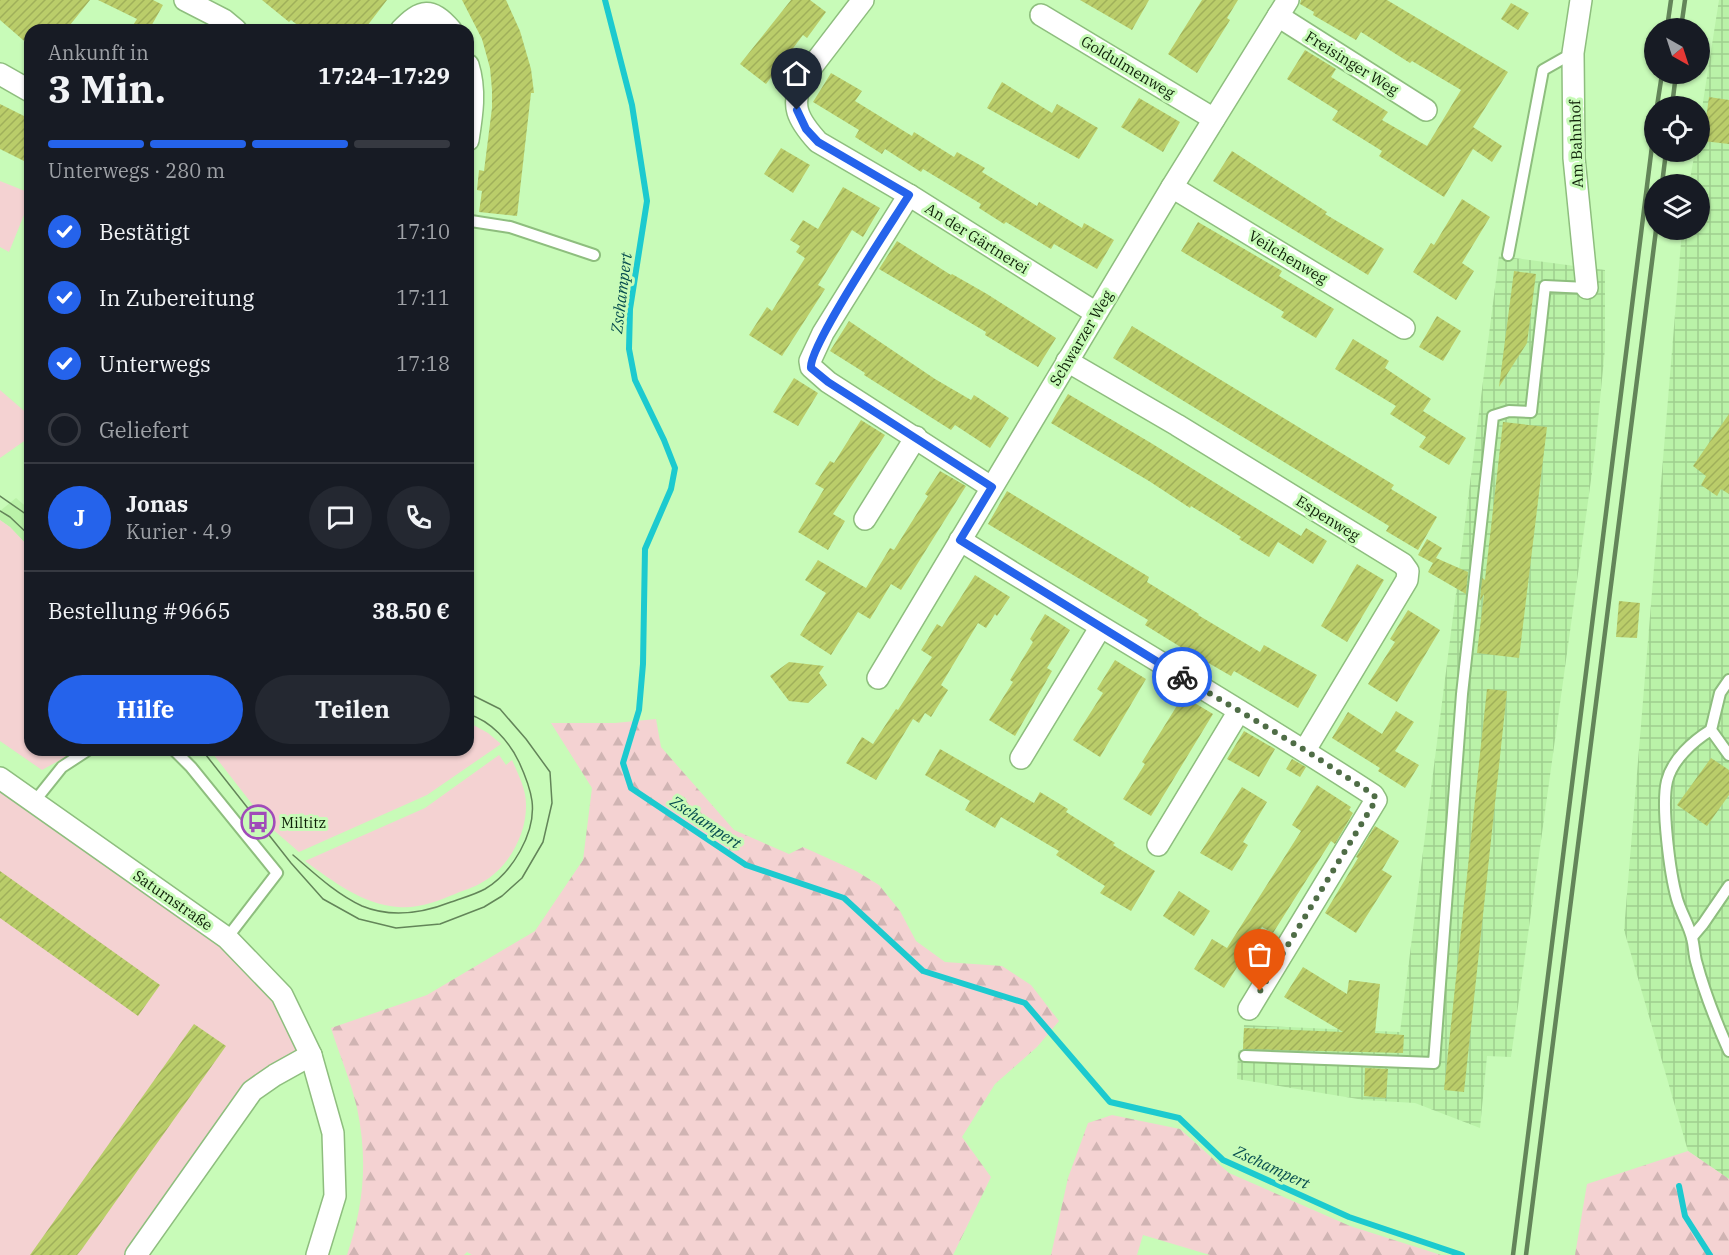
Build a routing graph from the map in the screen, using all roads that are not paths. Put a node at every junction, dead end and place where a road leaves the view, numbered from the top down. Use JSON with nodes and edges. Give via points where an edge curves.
{"nodes":[{"id":1,"x":185,"y":0,"type":"edge"},
{"id":2,"x":863,"y":0,"type":"edge"},
{"id":3,"x":1581,"y":0,"type":"edge"},
{"id":4,"x":1283,"y":8,"type":"edge"},
{"id":5,"x":1041,"y":15,"type":"dead end"},
{"id":6,"x":229,"y":24,"type":"edge"},
{"id":7,"x":408,"y":24,"type":"edge"},
{"id":8,"x":446,"y":24,"type":"edge"},
{"id":9,"x":1573,"y":53,"type":"junction"},
{"id":10,"x":0,"y":74,"type":"edge"},
{"id":11,"x":24,"y":88,"type":"edge"},
{"id":12,"x":1426,"y":110,"type":"dead end"},
{"id":13,"x":1215,"y":119,"type":"junction"},
{"id":14,"x":1172,"y":187,"type":"junction"},
{"id":15,"x":909,"y":195,"type":"junction"},
{"id":16,"x":474,"y":221,"type":"edge"},
{"id":17,"x":594,"y":255,"type":"dead end"},
{"id":18,"x":1508,"y":255,"type":"dead end"},
{"id":19,"x":1587,"y":288,"type":"joint"},
{"id":20,"x":1096,"y":313,"type":"junction"},
{"id":21,"x":1404,"y":328,"type":"dead end"},
{"id":22,"x":1067,"y":361,"type":"junction"},
{"id":23,"x":916,"y":437,"type":"junction"},
{"id":24,"x":992,"y":487,"type":"junction"},
{"id":25,"x":865,"y":519,"type":"dead end"},
{"id":26,"x":960,"y":540,"type":"junction"},
{"id":27,"x":1100,"y":628,"type":"junction"},
{"id":28,"x":878,"y":678,"type":"dead end"},
{"id":29,"x":1729,"y":680,"type":"edge"},
{"id":30,"x":1239,"y":711,"type":"junction"},
{"id":31,"x":1711,"y":730,"type":"junction"},
{"id":32,"x":1305,"y":750,"type":"junction"},
{"id":33,"x":1729,"y":755,"type":"edge"},
{"id":34,"x":79,"y":756,"type":"edge"},
{"id":35,"x":180,"y":756,"type":"edge"},
{"id":36,"x":1022,"y":759,"type":"dead end"},
{"id":37,"x":0,"y":778,"type":"edge"},
{"id":38,"x":34,"y":802,"type":"junction"},
{"id":39,"x":1158,"y":845,"type":"dead end"},
{"id":40,"x":1729,"y":886,"type":"edge"},
{"id":41,"x":1692,"y":937,"type":"junction"},
{"id":42,"x":227,"y":938,"type":"junction"},
{"id":43,"x":1249,"y":1009,"type":"dead end"},
{"id":44,"x":1729,"y":1051,"type":"edge"},
{"id":45,"x":311,"y":1055,"type":"junction"},
{"id":46,"x":1245,"y":1056,"type":"dead end"},
{"id":47,"x":136,"y":1255,"type":"edge"},
{"id":48,"x":317,"y":1255,"type":"edge"}],
"edges":[{"from":1,"to":6,"type":"street"},
{"from":2,"to":15,"type":"street","name":"An der Gärtnerei","via":[[804,77],[798,89],[797,110],[818,142]]},
{"from":3,"to":9,"type":"street","name":"Am Bahnhof"},
{"from":4,"to":12,"type":"street","name":"Freisinger Weg"},
{"from":4,"to":13,"type":"street","name":"Schwarzer Weg"},
{"from":5,"to":13,"type":"street","name":"Goldulmenweg"},
{"from":7,"to":8,"type":"street","via":[[429,12]]},
{"from":9,"to":18,"type":"lane","via":[[1543,70]]},
{"from":9,"to":19,"type":"street","name":"Am Bahnhof","via":[[1574,158]]},
{"from":10,"to":11,"type":"street"},
{"from":13,"to":14,"type":"street","name":"Schwarzer Weg"},
{"from":14,"to":20,"type":"street","name":"Schwarzer Weg"},
{"from":14,"to":21,"type":"street","name":"Veilchenweg"},
{"from":15,"to":20,"type":"street","name":"An der Gärtnerei"},
{"from":15,"to":23,"type":"street","via":[[823,333],[810,361],[811,368],[828,382]]},
{"from":16,"to":17,"type":"lane","via":[[510,227]]},
{"from":19,"to":46,"type":"lane","via":[[1545,286],[1531,412],[1509,411],[1493,416],[1462,694],[1434,1063]]},
{"from":20,"to":22,"type":"street","name":"Schwarzer Weg"},
{"from":22,"to":24,"type":"street","name":"Schwarzer Weg"},
{"from":22,"to":32,"type":"street","name":"Espenweg","via":[[1403,564],[1408,571],[1407,580]]},
{"from":23,"to":24,"type":"street"},
{"from":23,"to":25,"type":"street"},
{"from":24,"to":26,"type":"street","name":"Schwarzer Weg"},
{"from":26,"to":27,"type":"street"},
{"from":26,"to":28,"type":"street","name":"Schwarzer Weg"},
{"from":27,"to":30,"type":"street"},
{"from":27,"to":36,"type":"street"},
{"from":29,"to":31,"type":"lane","via":[[1720,693]]},
{"from":30,"to":32,"type":"street"},
{"from":30,"to":39,"type":"street"},
{"from":31,"to":33,"type":"lane"},
{"from":31,"to":41,"type":"lane","via":[[1695,740],[1675,764],[1667,779],[1665,795],[1677,899]]},
{"from":32,"to":43,"type":"street","via":[[1376,800]]},
{"from":34,"to":38,"type":"lane","via":[[62,767]]},
{"from":35,"to":42,"type":"lane","via":[[277,873]]},
{"from":37,"to":38,"type":"street","name":"Saturnstraße"},
{"from":38,"to":42,"type":"street","name":"Saturnstraße"},
{"from":40,"to":41,"type":"lane"},
{"from":41,"to":44,"type":"lane","via":[[1695,959]]},
{"from":42,"to":45,"type":"street","name":"Saturnstraße","via":[[282,995]]},
{"from":45,"to":47,"type":"street","via":[[252,1091]]},
{"from":45,"to":48,"type":"street","name":"Saturnstraße","via":[[333,1133],[335,1196]]}]}
